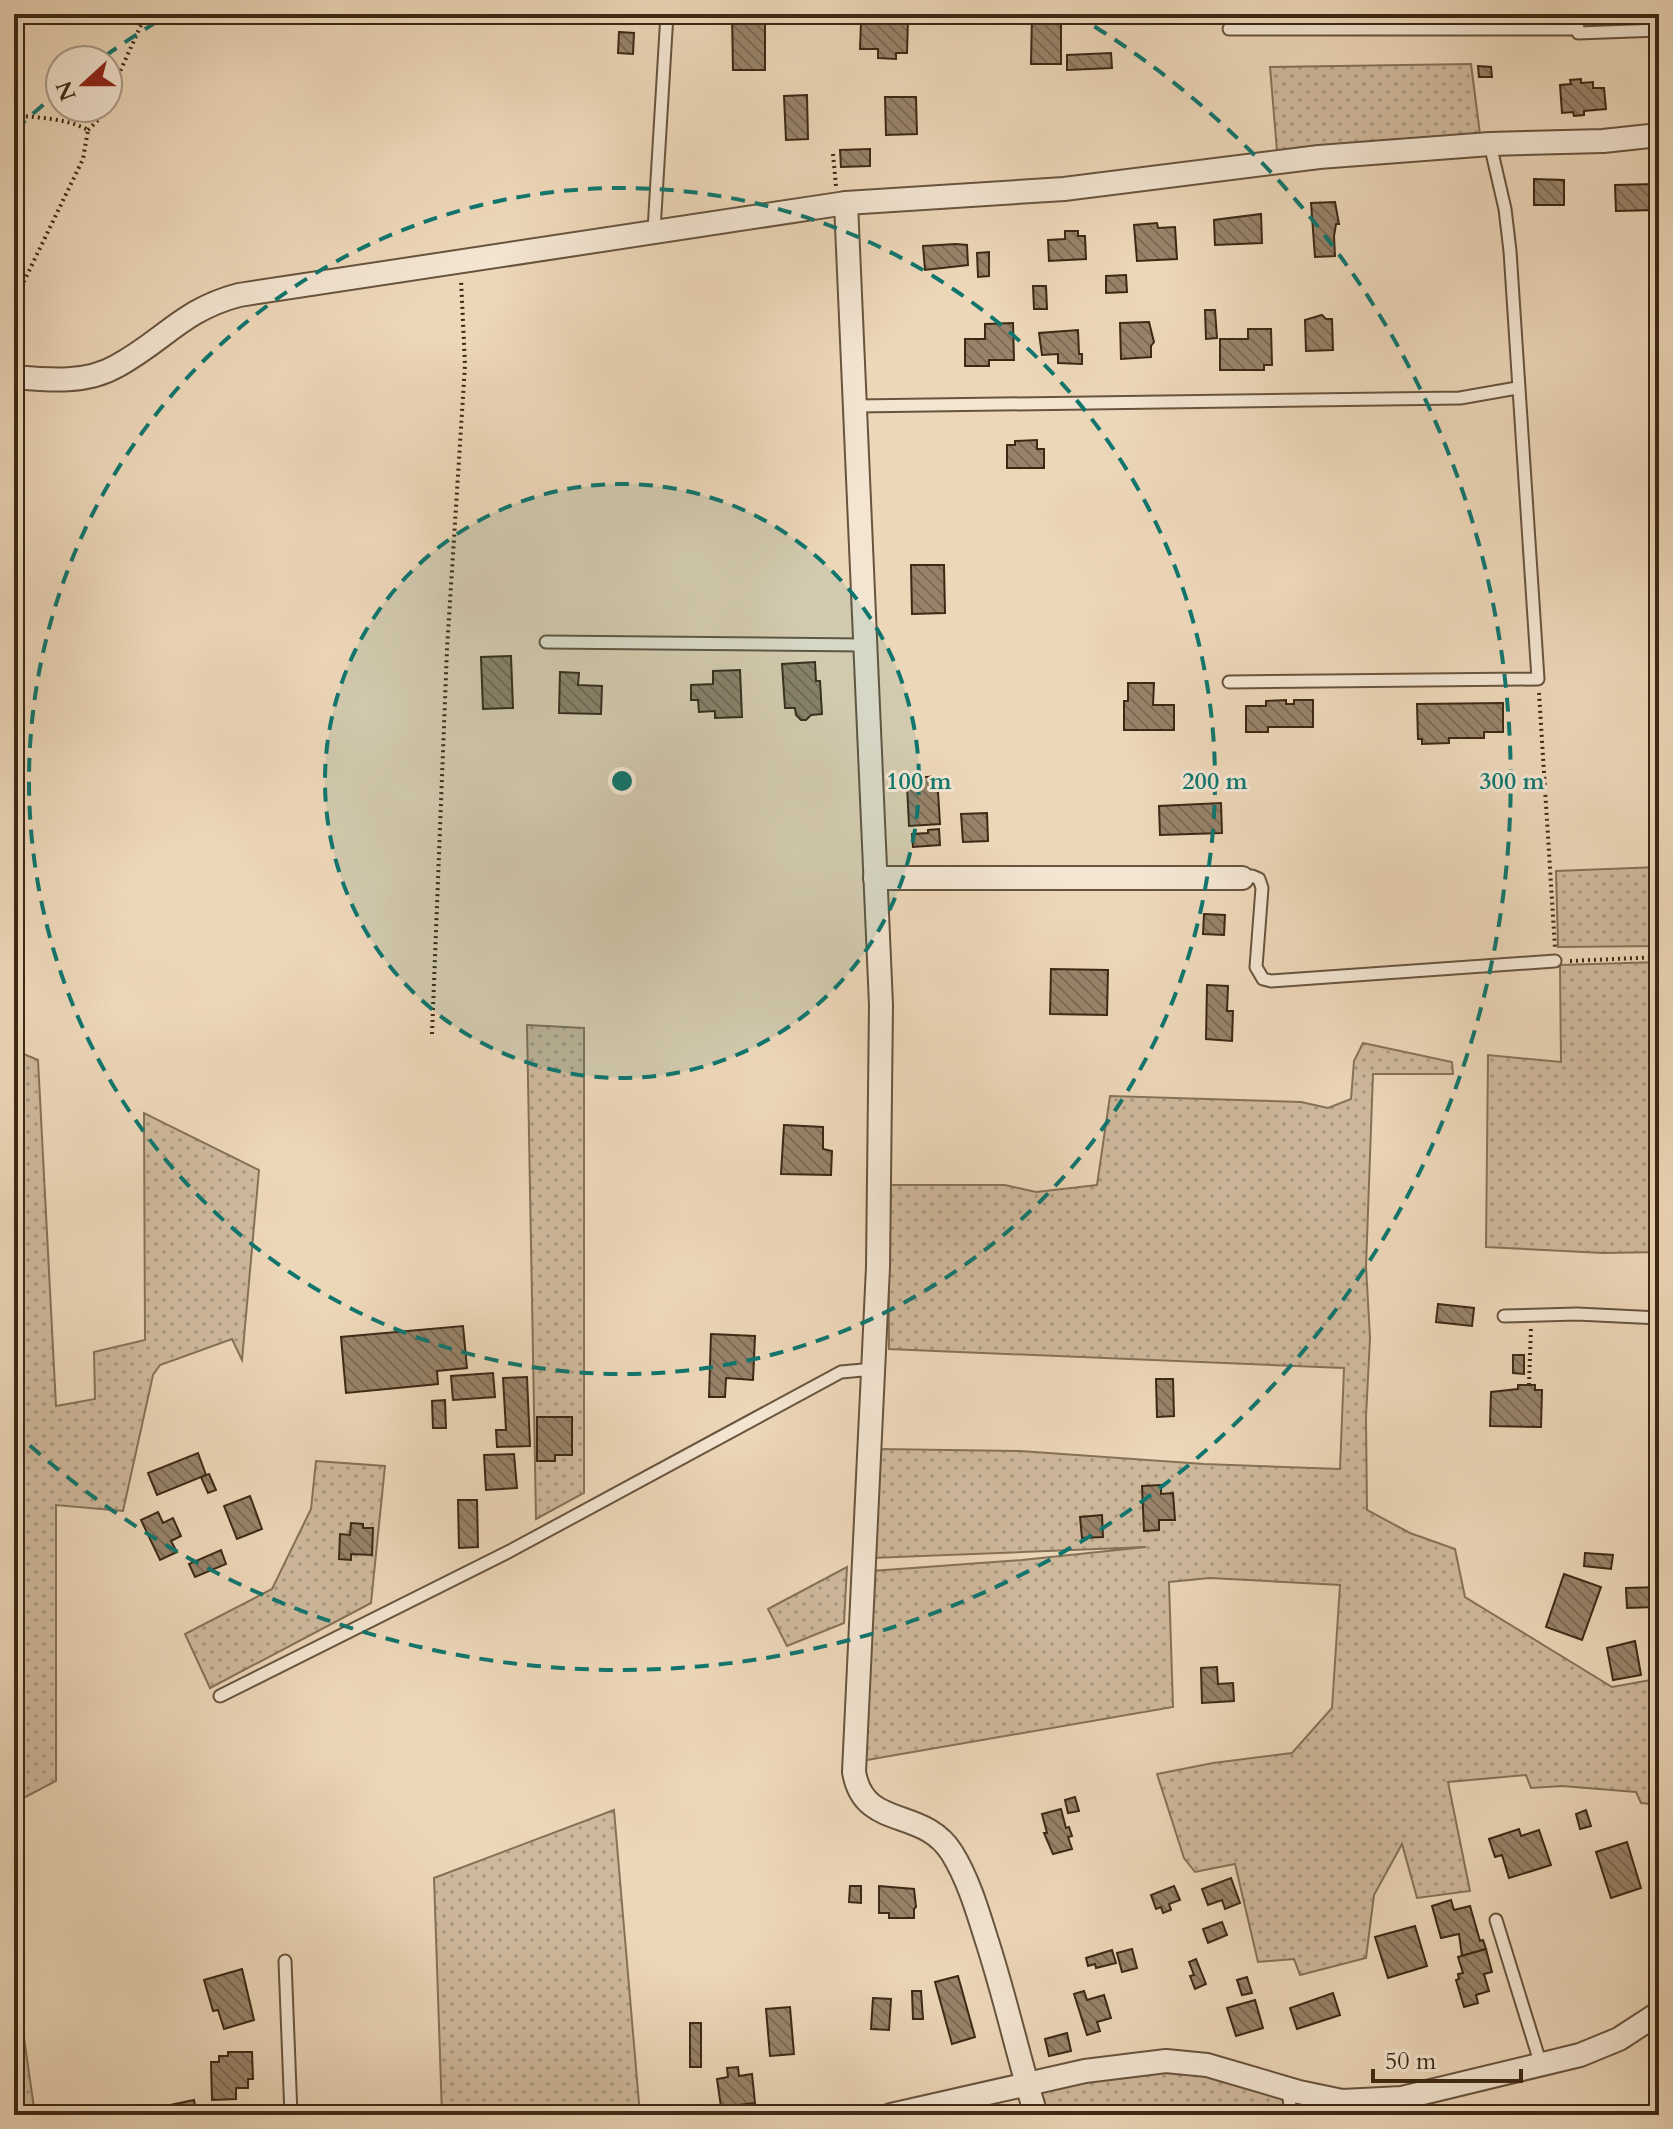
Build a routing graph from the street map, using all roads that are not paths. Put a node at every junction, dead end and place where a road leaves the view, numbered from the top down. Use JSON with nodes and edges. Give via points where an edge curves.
{"nodes":[{"id":1,"x":667,"y":14,"type":"edge"},
{"id":2,"x":1577,"y":14,"type":"edge"},
{"id":3,"x":1229,"y":29,"type":"dead end"},
{"id":4,"x":1578,"y":29,"type":"junction"},
{"id":5,"x":1659,"y":30,"type":"edge"},
{"id":6,"x":1659,"y":135,"type":"edge"},
{"id":7,"x":1490,"y":144,"type":"junction"},
{"id":8,"x":842,"y":203,"type":"junction"},
{"id":9,"x":654,"y":230,"type":"junction"},
{"id":10,"x":14,"y":377,"type":"edge"},
{"id":11,"x":1517,"y":388,"type":"junction"},
{"id":12,"x":857,"y":406,"type":"junction"},
{"id":13,"x":546,"y":642,"type":"dead end"},
{"id":14,"x":865,"y":645,"type":"junction"},
{"id":15,"x":1229,"y":682,"type":"dead end"},
{"id":16,"x":875,"y":878,"type":"junction"},
{"id":17,"x":1242,"y":878,"type":"joint"},
{"id":18,"x":1555,"y":961,"type":"road end"},
{"id":19,"x":1504,"y":1316,"type":"dead end"},
{"id":20,"x":1659,"y":1318,"type":"edge"},
{"id":21,"x":874,"y":1369,"type":"junction"},
{"id":22,"x":220,"y":1696,"type":"dead end"},
{"id":23,"x":1496,"y":1920,"type":"dead end"},
{"id":24,"x":285,"y":1961,"type":"dead end"},
{"id":25,"x":1659,"y":2013,"type":"edge"},
{"id":26,"x":1541,"y":2066,"type":"junction"},
{"id":27,"x":1026,"y":2084,"type":"junction"},
{"id":28,"x":1288,"y":2089,"type":"junction"},
{"id":29,"x":291,"y":2115,"type":"edge"},
{"id":30,"x":891,"y":2115,"type":"edge"},
{"id":31,"x":1036,"y":2115,"type":"edge"},
{"id":32,"x":1291,"y":2115,"type":"edge"}],
"edges":[{"from":1,"to":9,"type":"lane"},
{"from":2,"to":4,"type":"lane"},
{"from":3,"to":4,"type":"lane"},
{"from":4,"to":5,"type":"lane"},
{"from":6,"to":7,"type":"street"},
{"from":7,"to":8,"type":"street","via":[[1306,158],[1027,192]]},
{"from":7,"to":11,"type":"lane","via":[[1510,251]]},
{"from":8,"to":9,"type":"street"},
{"from":8,"to":12,"type":"street"},
{"from":9,"to":10,"type":"street","via":[[227,298],[197,309],[105,371],[68,379]]},
{"from":11,"to":12,"type":"lane","via":[[1460,398]]},
{"from":11,"to":15,"type":"lane","via":[[1538,679]]},
{"from":12,"to":14,"type":"street"},
{"from":13,"to":14,"type":"lane"},
{"from":14,"to":16,"type":"street"},
{"from":16,"to":17,"type":"street"},
{"from":16,"to":21,"type":"street","via":[[881,1062]]},
{"from":17,"to":18,"type":"lane","via":[[1259,879],[1262,888],[1256,967],[1263,979]]},
{"from":19,"to":20,"type":"lane"},
{"from":21,"to":22,"type":"lane","via":[[841,1372],[510,1551]]},
{"from":21,"to":27,"type":"street","via":[[856,1782],[867,1804],[940,1838],[965,1877],[1013,2024]]},
{"from":23,"to":26,"type":"lane"},
{"from":24,"to":29,"type":"lane"},
{"from":25,"to":26,"type":"street","via":[[1607,2045]]},
{"from":26,"to":28,"type":"street","via":[[1387,2100],[1342,2101]]},
{"from":27,"to":28,"type":"street","via":[[1102,2068],[1179,2061]]},
{"from":27,"to":30,"type":"street"},
{"from":27,"to":31,"type":"street"},
{"from":28,"to":32,"type":"lane"}]}
